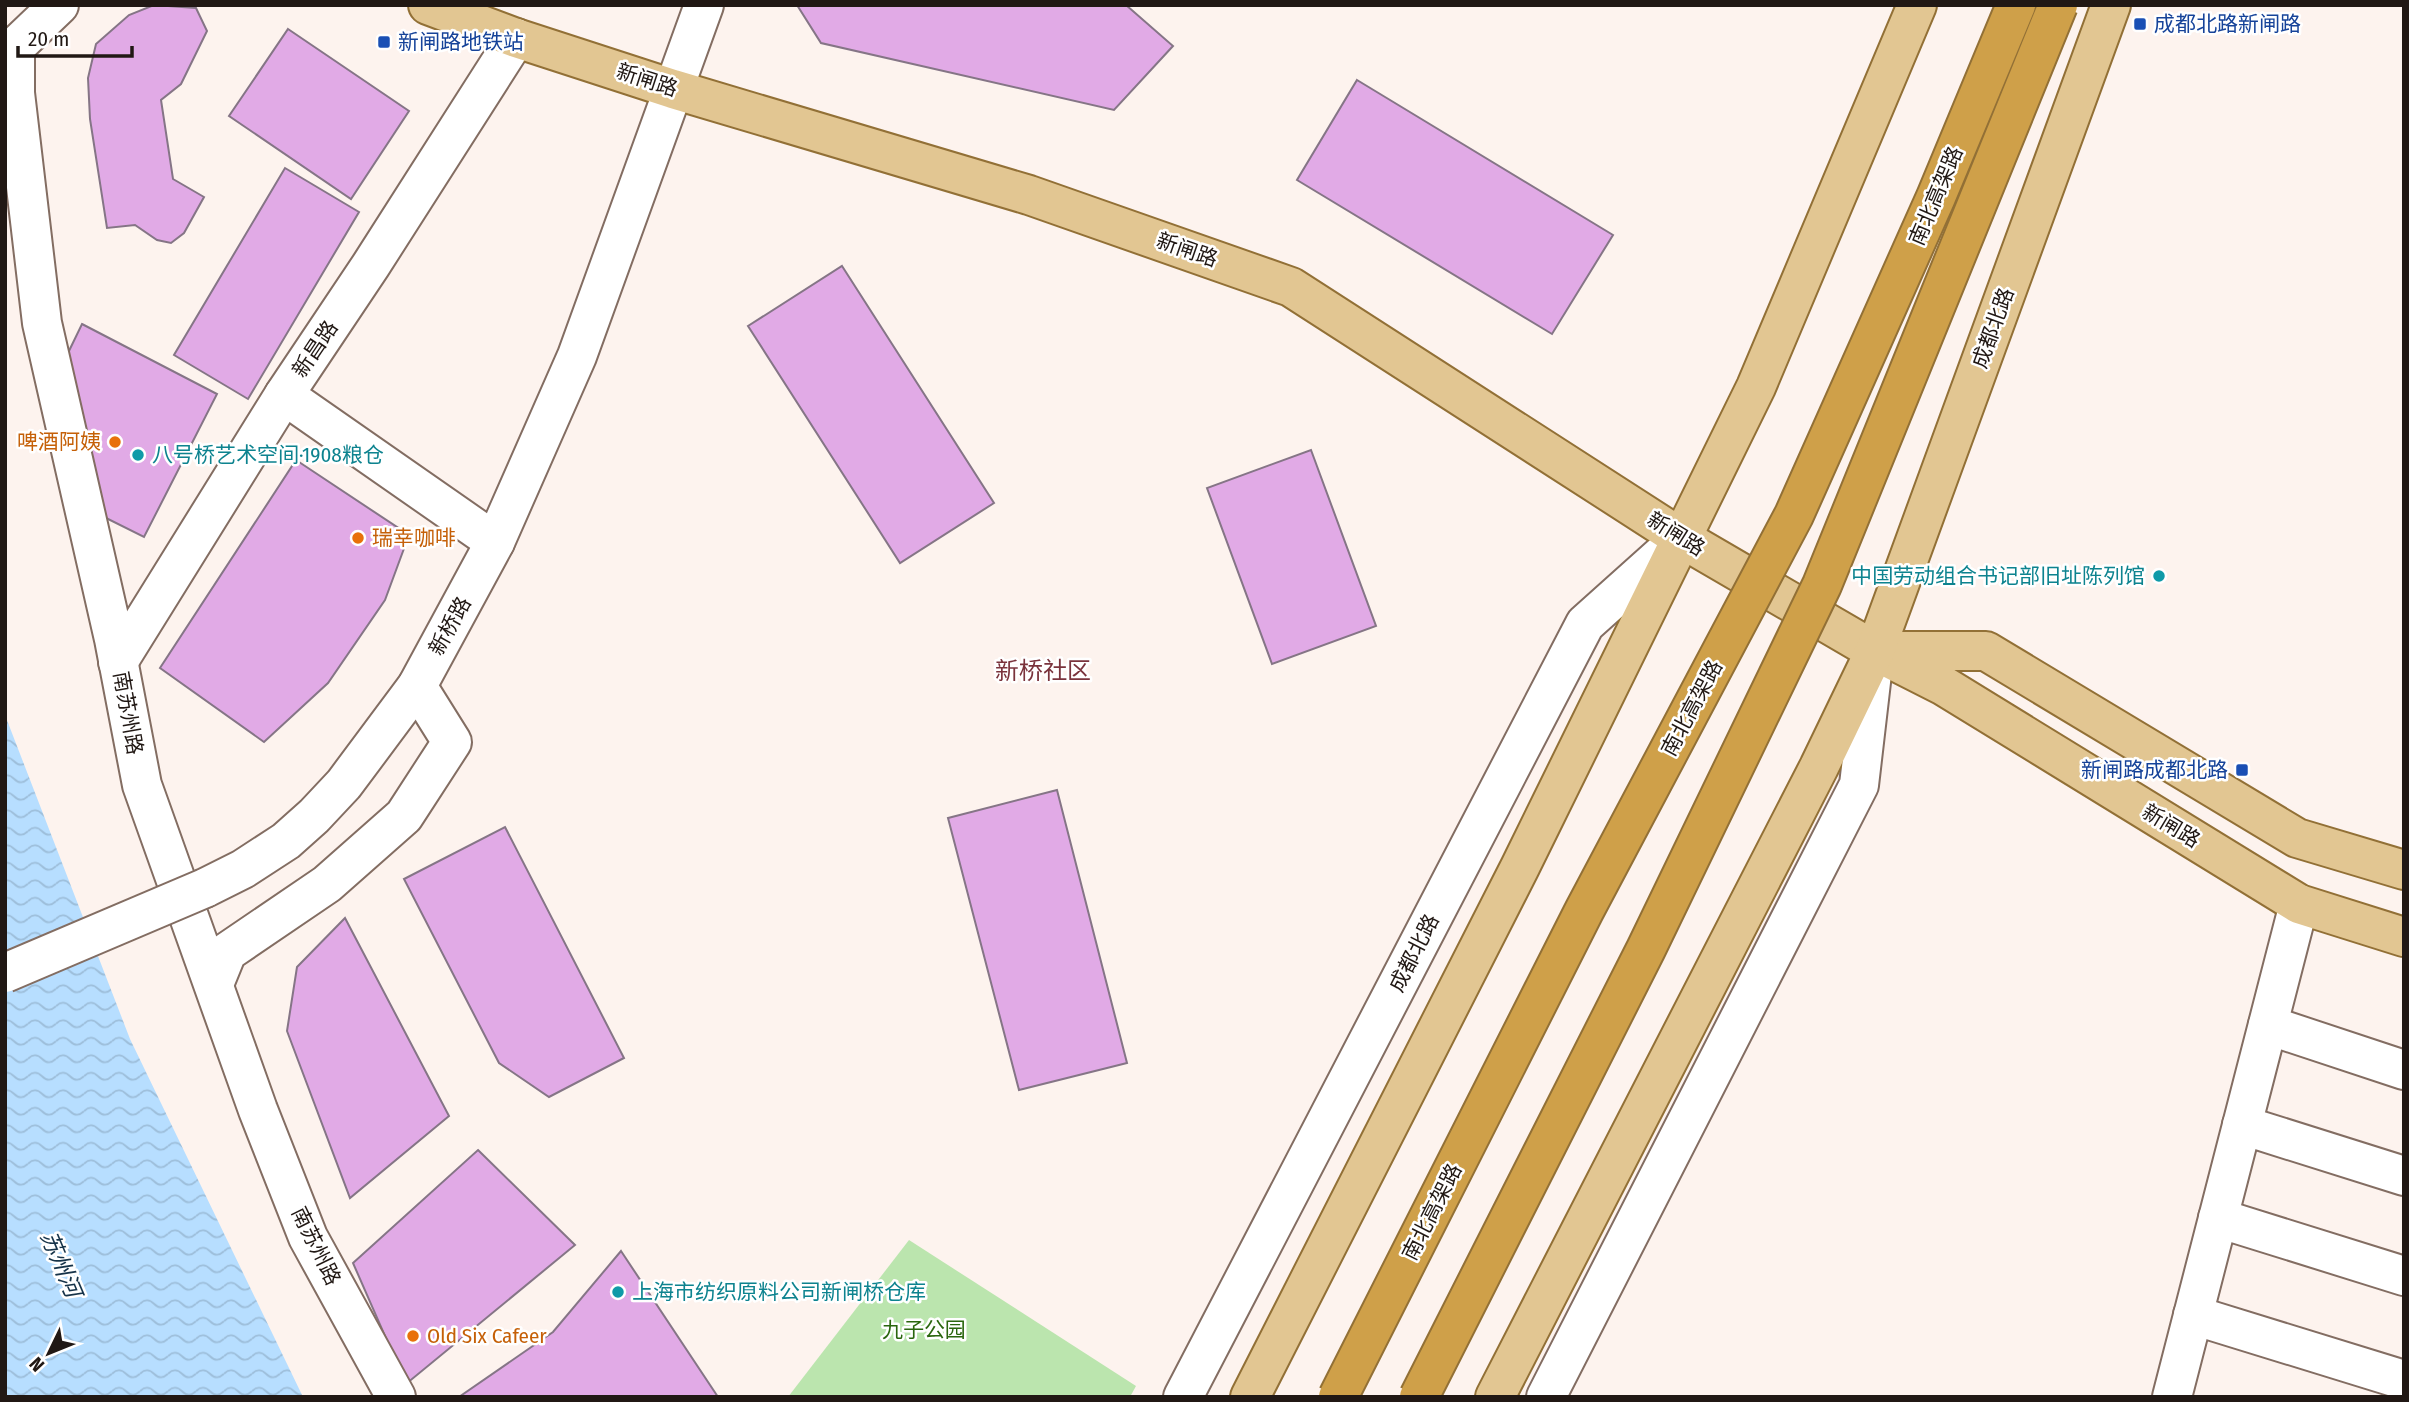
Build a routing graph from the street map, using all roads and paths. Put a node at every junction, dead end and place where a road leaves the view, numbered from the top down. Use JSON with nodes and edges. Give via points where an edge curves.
{"nodes":[{"id":1,"x":59,"y":5,"type":"edge"},
{"id":2,"x":428,"y":5,"type":"edge"},
{"id":3,"x":704,"y":5,"type":"edge"},
{"id":4,"x":1917,"y":5,"type":"edge"},
{"id":5,"x":2016,"y":5,"type":"edge"},
{"id":6,"x":2058,"y":5,"type":"edge"},
{"id":7,"x":2110,"y":5,"type":"edge"},
{"id":8,"x":516,"y":38,"type":"junction"},
{"id":9,"x":673,"y":89,"type":"junction"},
{"id":10,"x":284,"y":395,"type":"junction"},
{"id":11,"x":1681,"y":538,"type":"junction"},
{"id":12,"x":495,"y":542,"type":"junction"},
{"id":13,"x":1875,"y":651,"type":"junction"},
{"id":14,"x":118,"y":662,"type":"junction"},
{"id":15,"x":417,"y":686,"type":"junction"},
{"id":16,"x":2404,"y":870,"type":"edge"},
{"id":17,"x":2299,"y":904,"type":"junction"},
{"id":18,"x":2404,"y":937,"type":"edge"},
{"id":19,"x":5,"y":973,"type":"edge"},
{"id":20,"x":214,"y":984,"type":"junction"},
{"id":21,"x":2268,"y":1025,"type":"junction"},
{"id":22,"x":2404,"y":1070,"type":"edge"},
{"id":23,"x":2242,"y":1125,"type":"junction"},
{"id":24,"x":2404,"y":1176,"type":"edge"},
{"id":25,"x":2218,"y":1218,"type":"junction"},
{"id":26,"x":2404,"y":1276,"type":"edge"},
{"id":27,"x":2193,"y":1315,"type":"junction"},
{"id":28,"x":2404,"y":1380,"type":"edge"},
{"id":29,"x":396,"y":1397,"type":"edge"},
{"id":30,"x":1183,"y":1397,"type":"edge"},
{"id":31,"x":1250,"y":1397,"type":"edge"},
{"id":32,"x":1338,"y":1397,"type":"edge"},
{"id":33,"x":1419,"y":1397,"type":"edge"},
{"id":34,"x":1495,"y":1397,"type":"edge"},
{"id":35,"x":1546,"y":1397,"type":"edge"},
{"id":36,"x":2172,"y":1397,"type":"edge"}],
"edges":[{"from":1,"to":14,"type":"street","name":"南苏州路","via":[[15,47],[15,93],[42,323]]},
{"from":2,"to":8,"type":"main road","name":"新闸路"},
{"from":3,"to":9,"type":"street"},
{"from":4,"to":11,"type":"main road","name":"成都北路","via":[[1756,387]]},
{"from":5,"to":32,"type":"highway","name":"南北高架路","bridge":true,"via":[[1794,515],[1584,911]]},
{"from":6,"to":33,"type":"highway","name":"南北高架路","bridge":true,"via":[[1822,585],[1646,949]]},
{"from":7,"to":13,"type":"main road","name":"成都北路"},
{"from":8,"to":9,"type":"main road","name":"新闸路"},
{"from":8,"to":10,"type":"street","name":"新昌路"},
{"from":9,"to":11,"type":"main road","name":"新闸路","via":[[1029,195],[1292,287]]},
{"from":9,"to":12,"type":"street","name":"新桥路","via":[[577,356]]},
{"from":10,"to":12,"type":"street"},
{"from":10,"to":14,"type":"street","name":"新昌路"},
{"from":11,"to":13,"type":"main road","name":"新闸路"},
{"from":11,"to":30,"type":"street","name":"成都北路","via":[[1585,624]]},
{"from":11,"to":31,"type":"main road","name":"成都北路","via":[[1520,867]]},
{"from":12,"to":15,"type":"street","name":"新桥路"},
{"from":13,"to":16,"type":"main road","via":[[1986,651],[2297,838]]},
{"from":13,"to":17,"type":"main road","name":"新闸路","via":[[1944,686]]},
{"from":13,"to":34,"type":"main road","name":"成都北路"},
{"from":13,"to":35,"type":"street","name":"成都北路","via":[[1859,785]]},
{"from":14,"to":20,"type":"street","name":"南苏州路","via":[[142,785]]},
{"from":15,"to":19,"type":"street","name":"新桥路","bridge":true,"via":[[344,784],[286,841],[205,888]]},
{"from":15,"to":20,"type":"street","via":[[452,742],[404,816],[327,884],[227,951]]},
{"from":17,"to":18,"type":"main road","name":"新闸路"},
{"from":17,"to":21,"type":"street"},
{"from":20,"to":29,"type":"street","name":"南苏州路","via":[[308,1237]]},
{"from":21,"to":22,"type":"street"},
{"from":21,"to":23,"type":"street"},
{"from":23,"to":24,"type":"street"},
{"from":23,"to":25,"type":"street"},
{"from":25,"to":26,"type":"street"},
{"from":25,"to":27,"type":"street"},
{"from":27,"to":28,"type":"street"},
{"from":27,"to":36,"type":"street"}]}
